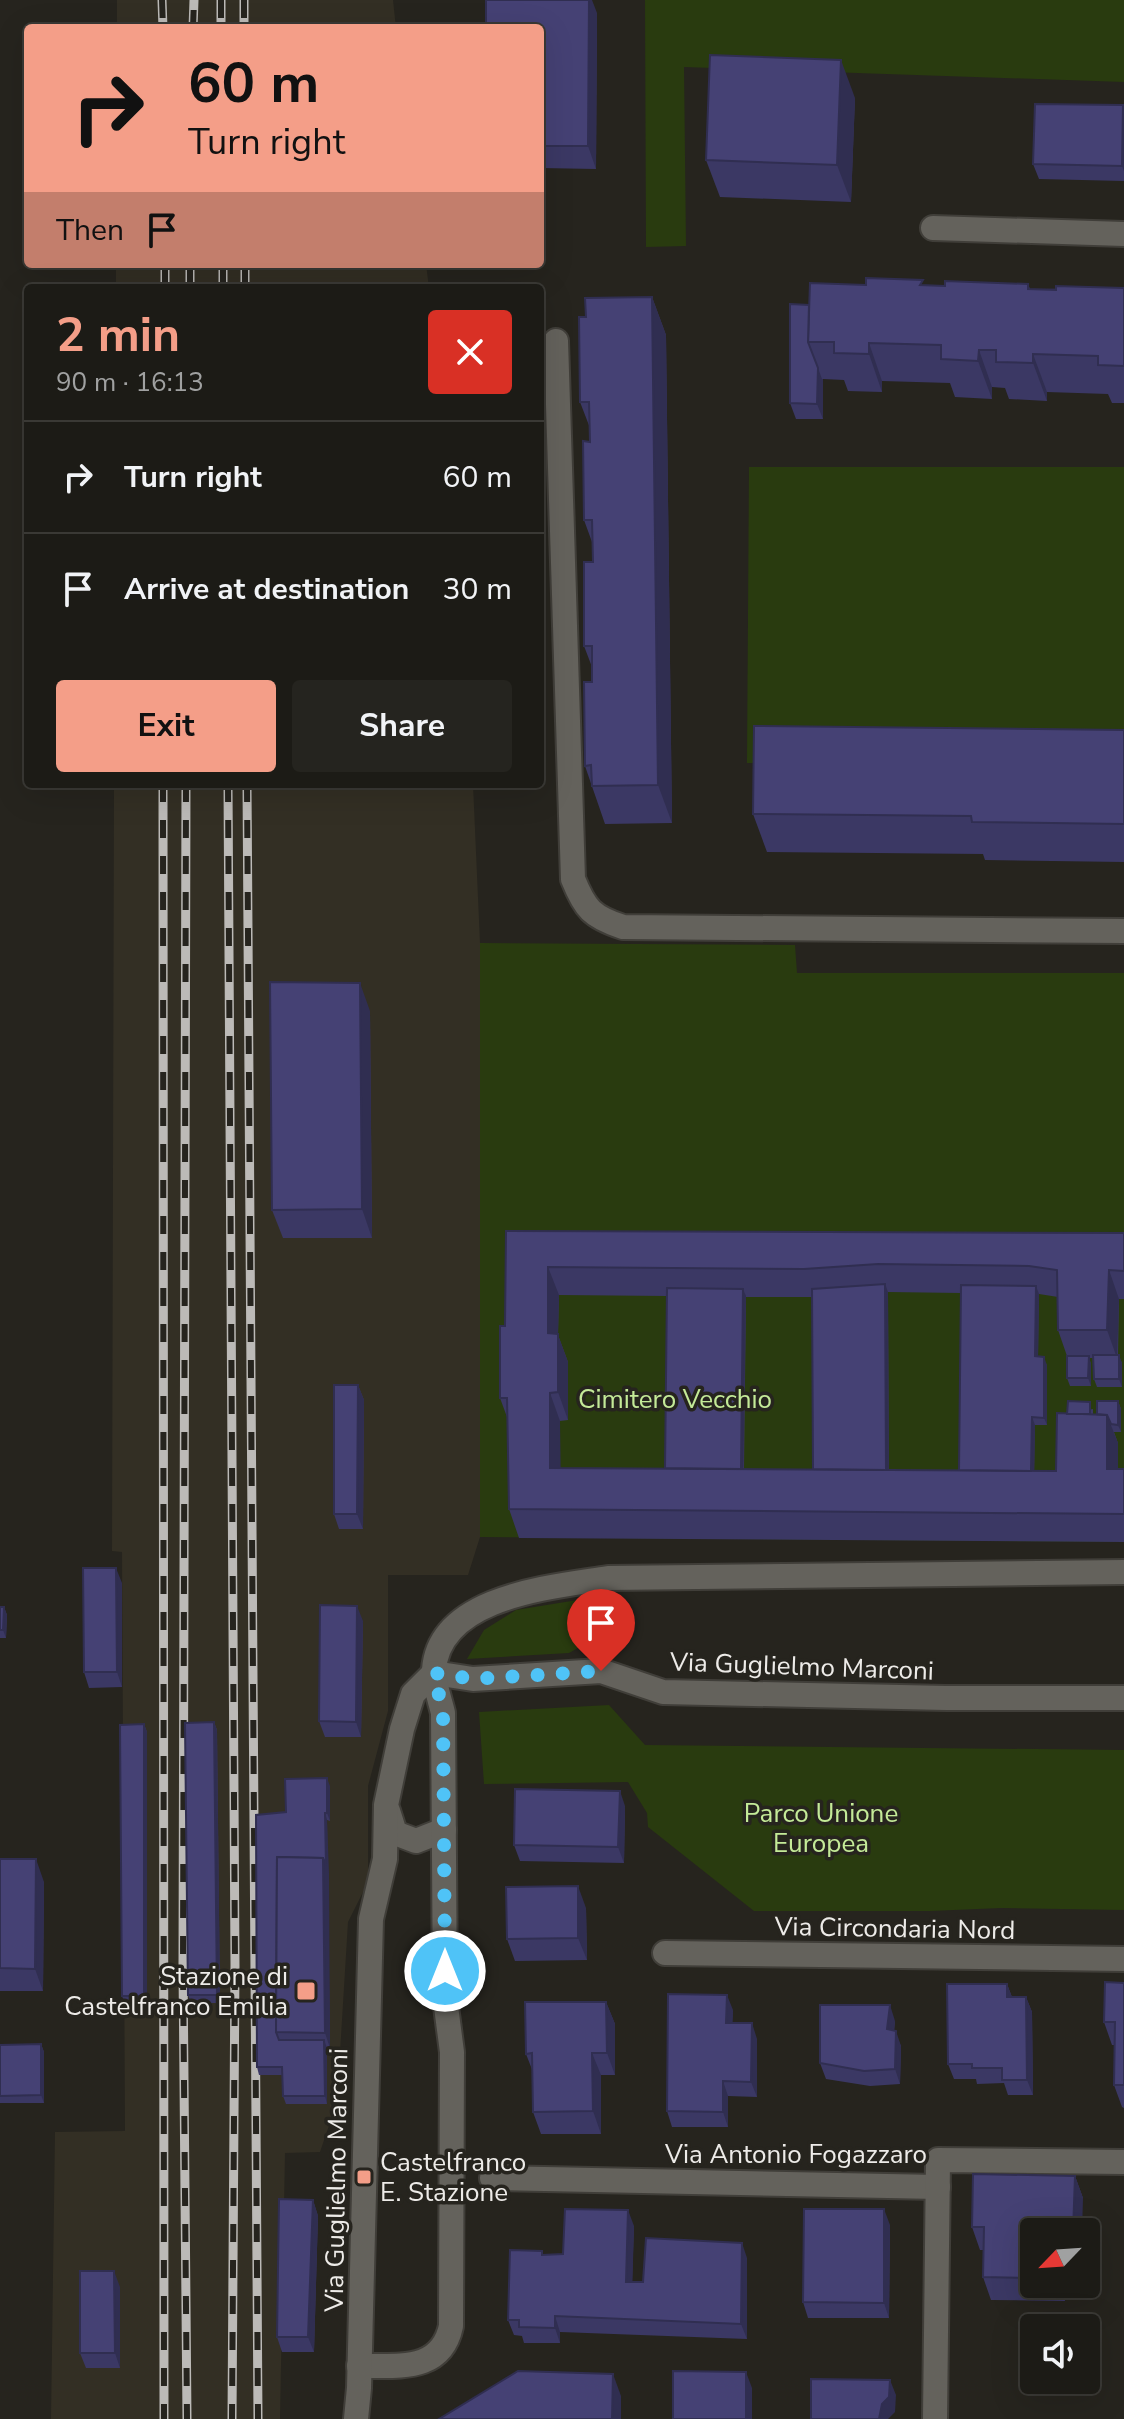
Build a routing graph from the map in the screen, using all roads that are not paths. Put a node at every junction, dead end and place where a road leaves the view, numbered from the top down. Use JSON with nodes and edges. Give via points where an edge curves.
{"nodes":[{"id":1,"x":933,"y":228,"type":"dead end"},
{"id":2,"x":1124,"y":234,"type":"edge"},
{"id":3,"x":556,"y":341,"type":"dead end"},
{"id":4,"x":1124,"y":931,"type":"edge"},
{"id":5,"x":1124,"y":1572,"type":"edge"},
{"id":6,"x":434,"y":1673,"type":"junction"},
{"id":7,"x":1124,"y":1698,"type":"edge"},
{"id":8,"x":386,"y":1805,"type":"junction"},
{"id":9,"x":444,"y":1830,"type":"junction"},
{"id":10,"x":665,"y":1953,"type":"dead end"},
{"id":11,"x":1124,"y":1959,"type":"edge"},
{"id":12,"x":1124,"y":2162,"type":"edge"},
{"id":13,"x":492,"y":2178,"type":"dead end"},
{"id":14,"x":938,"y":2187,"type":"junction"},
{"id":15,"x":359,"y":2366,"type":"junction"},
{"id":16,"x":356,"y":2419,"type":"edge"},
{"id":17,"x":935,"y":2419,"type":"edge"}],
"edges":[{"from":1,"to":2,"type":"street"},
{"from":3,"to":4,"type":"street","via":[[573,879],[588,911],[623,927]]},
{"from":5,"to":6,"type":"street","via":[[608,1578],[487,1604],[452,1630],[437,1655]]},
{"from":6,"to":7,"type":"street","name":"Via Guglielmo Marconi","via":[[473,1679],[601,1671],[663,1692]]},
{"from":6,"to":8,"type":"street","name":"Via Guglielmo Marconi","via":[[413,1694]]},
{"from":6,"to":9,"type":"street","via":[[443,1713]]},
{"from":8,"to":9,"type":"street","via":[[395,1833],[416,1841]]},
{"from":8,"to":15,"type":"street","name":"Via Guglielmo Marconi","via":[[385,1859],[371,1919]]},
{"from":9,"to":15,"type":"street","via":[[445,1999],[452,2052],[451,2326],[448,2342],[419,2364]]},
{"from":10,"to":11,"type":"street","name":"Via Circondaria Nord"},
{"from":12,"to":14,"type":"street","name":"Via Antonio Fogazzaro","via":[[938,2160]]},
{"from":13,"to":14,"type":"street","name":"Via Antonio Fogazzaro"},
{"from":14,"to":17,"type":"street"},
{"from":15,"to":16,"type":"street","name":"Via Guglielmo Marconi"}]}
